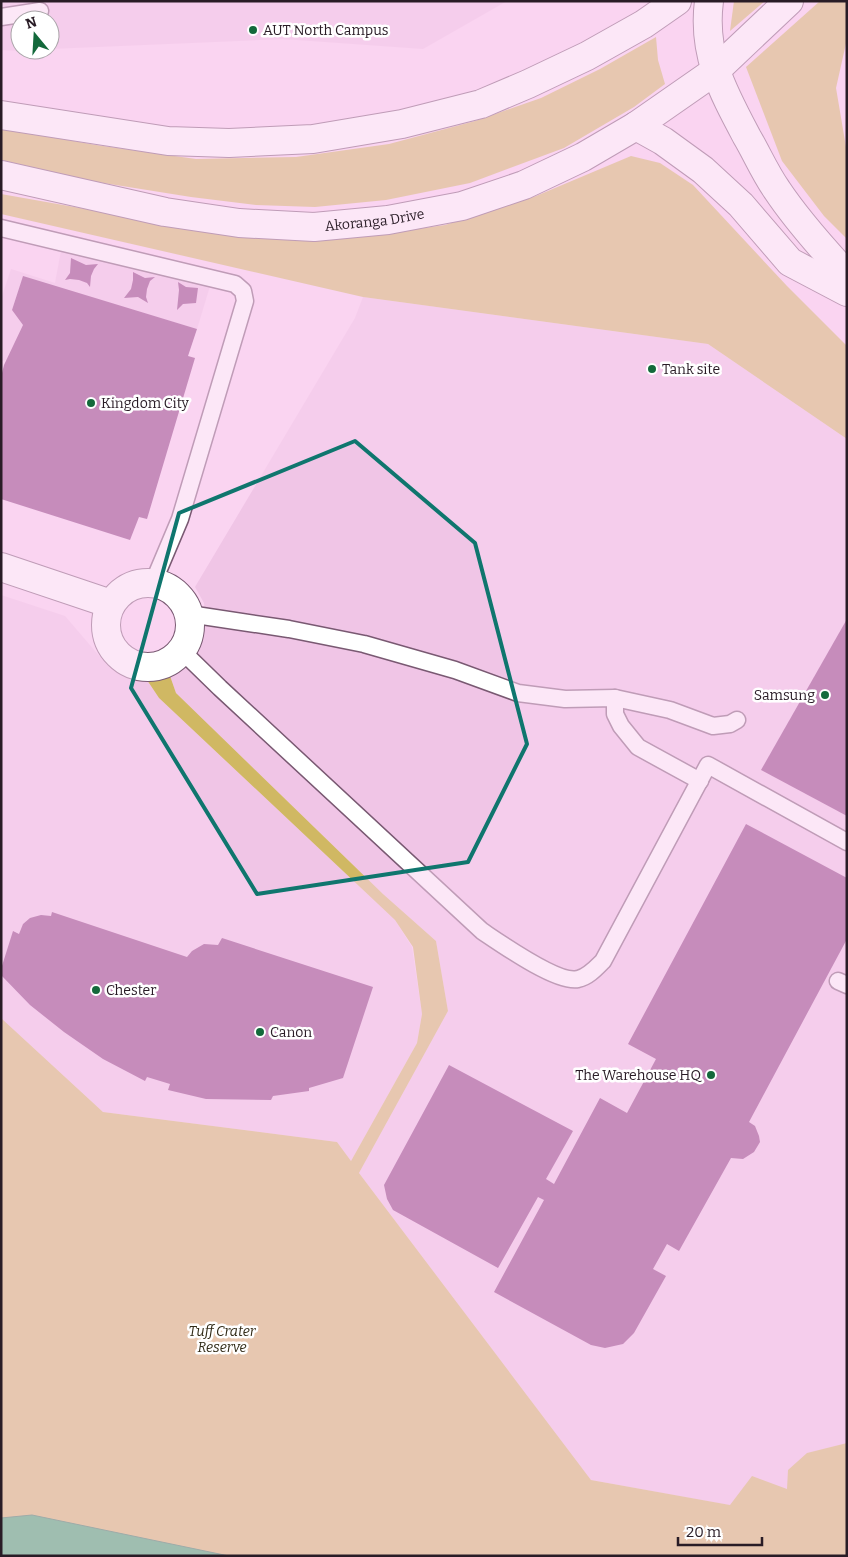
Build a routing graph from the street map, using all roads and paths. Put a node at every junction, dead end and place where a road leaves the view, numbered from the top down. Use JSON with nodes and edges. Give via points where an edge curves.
{"nodes":[{"id":1,"x":677,"y":1,"type":"edge"},
{"id":2,"x":708,"y":1,"type":"edge"},
{"id":3,"x":789,"y":1,"type":"edge"},
{"id":4,"x":715,"y":71,"type":"junction"},
{"id":5,"x":1,"y":115,"type":"edge"},
{"id":6,"x":636,"y":126,"type":"junction"},
{"id":7,"x":1,"y":175,"type":"edge"},
{"id":8,"x":1,"y":228,"type":"edge"},
{"id":9,"x":847,"y":275,"type":"edge"},
{"id":10,"x":847,"y":292,"type":"edge"},
{"id":11,"x":1,"y":567,"type":"edge"},
{"id":12,"x":153,"y":584,"type":"junction"},
{"id":13,"x":111,"y":604,"type":"junction"},
{"id":14,"x":189,"y":614,"type":"junction"},
{"id":15,"x":182,"y":651,"type":"junction"},
{"id":16,"x":615,"y":698,"type":"junction"},
{"id":17,"x":737,"y":720,"type":"dead end"},
{"id":18,"x":700,"y":781,"type":"junction"},
{"id":19,"x":847,"y":842,"type":"edge"}],
"edges":[{"from":1,"to":5,"type":"main road","via":[[588,56],[528,84],[481,104],[402,124],[313,139],[229,143],[168,141]]},
{"from":2,"to":4,"type":"main road","via":[[708,40]]},
{"from":3,"to":4,"type":"main road","name":"Akoranga Drive"},
{"from":4,"to":6,"type":"main road","name":"Akoranga Drive"},
{"from":4,"to":9,"type":"main road","via":[[776,190],[817,243]]},
{"from":6,"to":7,"type":"main road","name":"Akoranga Drive","via":[[583,157],[524,184],[462,206],[388,220],[314,226],[239,223],[174,213]]},
{"from":6,"to":10,"type":"main road","via":[[703,170],[741,205],[790,262]]},
{"from":8,"to":12,"type":"lane","via":[[235,284],[243,291],[246,301],[180,519]]},
{"from":11,"to":13,"type":"main road"},
{"from":12,"to":13,"type":"main road","via":[[133,585]]},
{"from":12,"to":14,"type":"main road","via":[[173,590]]},
{"from":13,"to":15,"type":"main road","via":[[106,617],[110,645],[131,664],[158,666],[171,661]]},
{"from":14,"to":15,"type":"main road","via":[[188,640]]},
{"from":14,"to":16,"type":"lane","via":[[364,644],[455,670],[518,693],[565,699]]},
{"from":15,"to":18,"type":"lane","via":[[482,931],[560,978],[577,980],[591,973],[603,961]]},
{"from":16,"to":17,"type":"lane","via":[[670,710],[713,726]]},
{"from":16,"to":18,"type":"lane","via":[[615,714],[638,746]]},
{"from":18,"to":19,"type":"lane","via":[[708,765]]}]}
